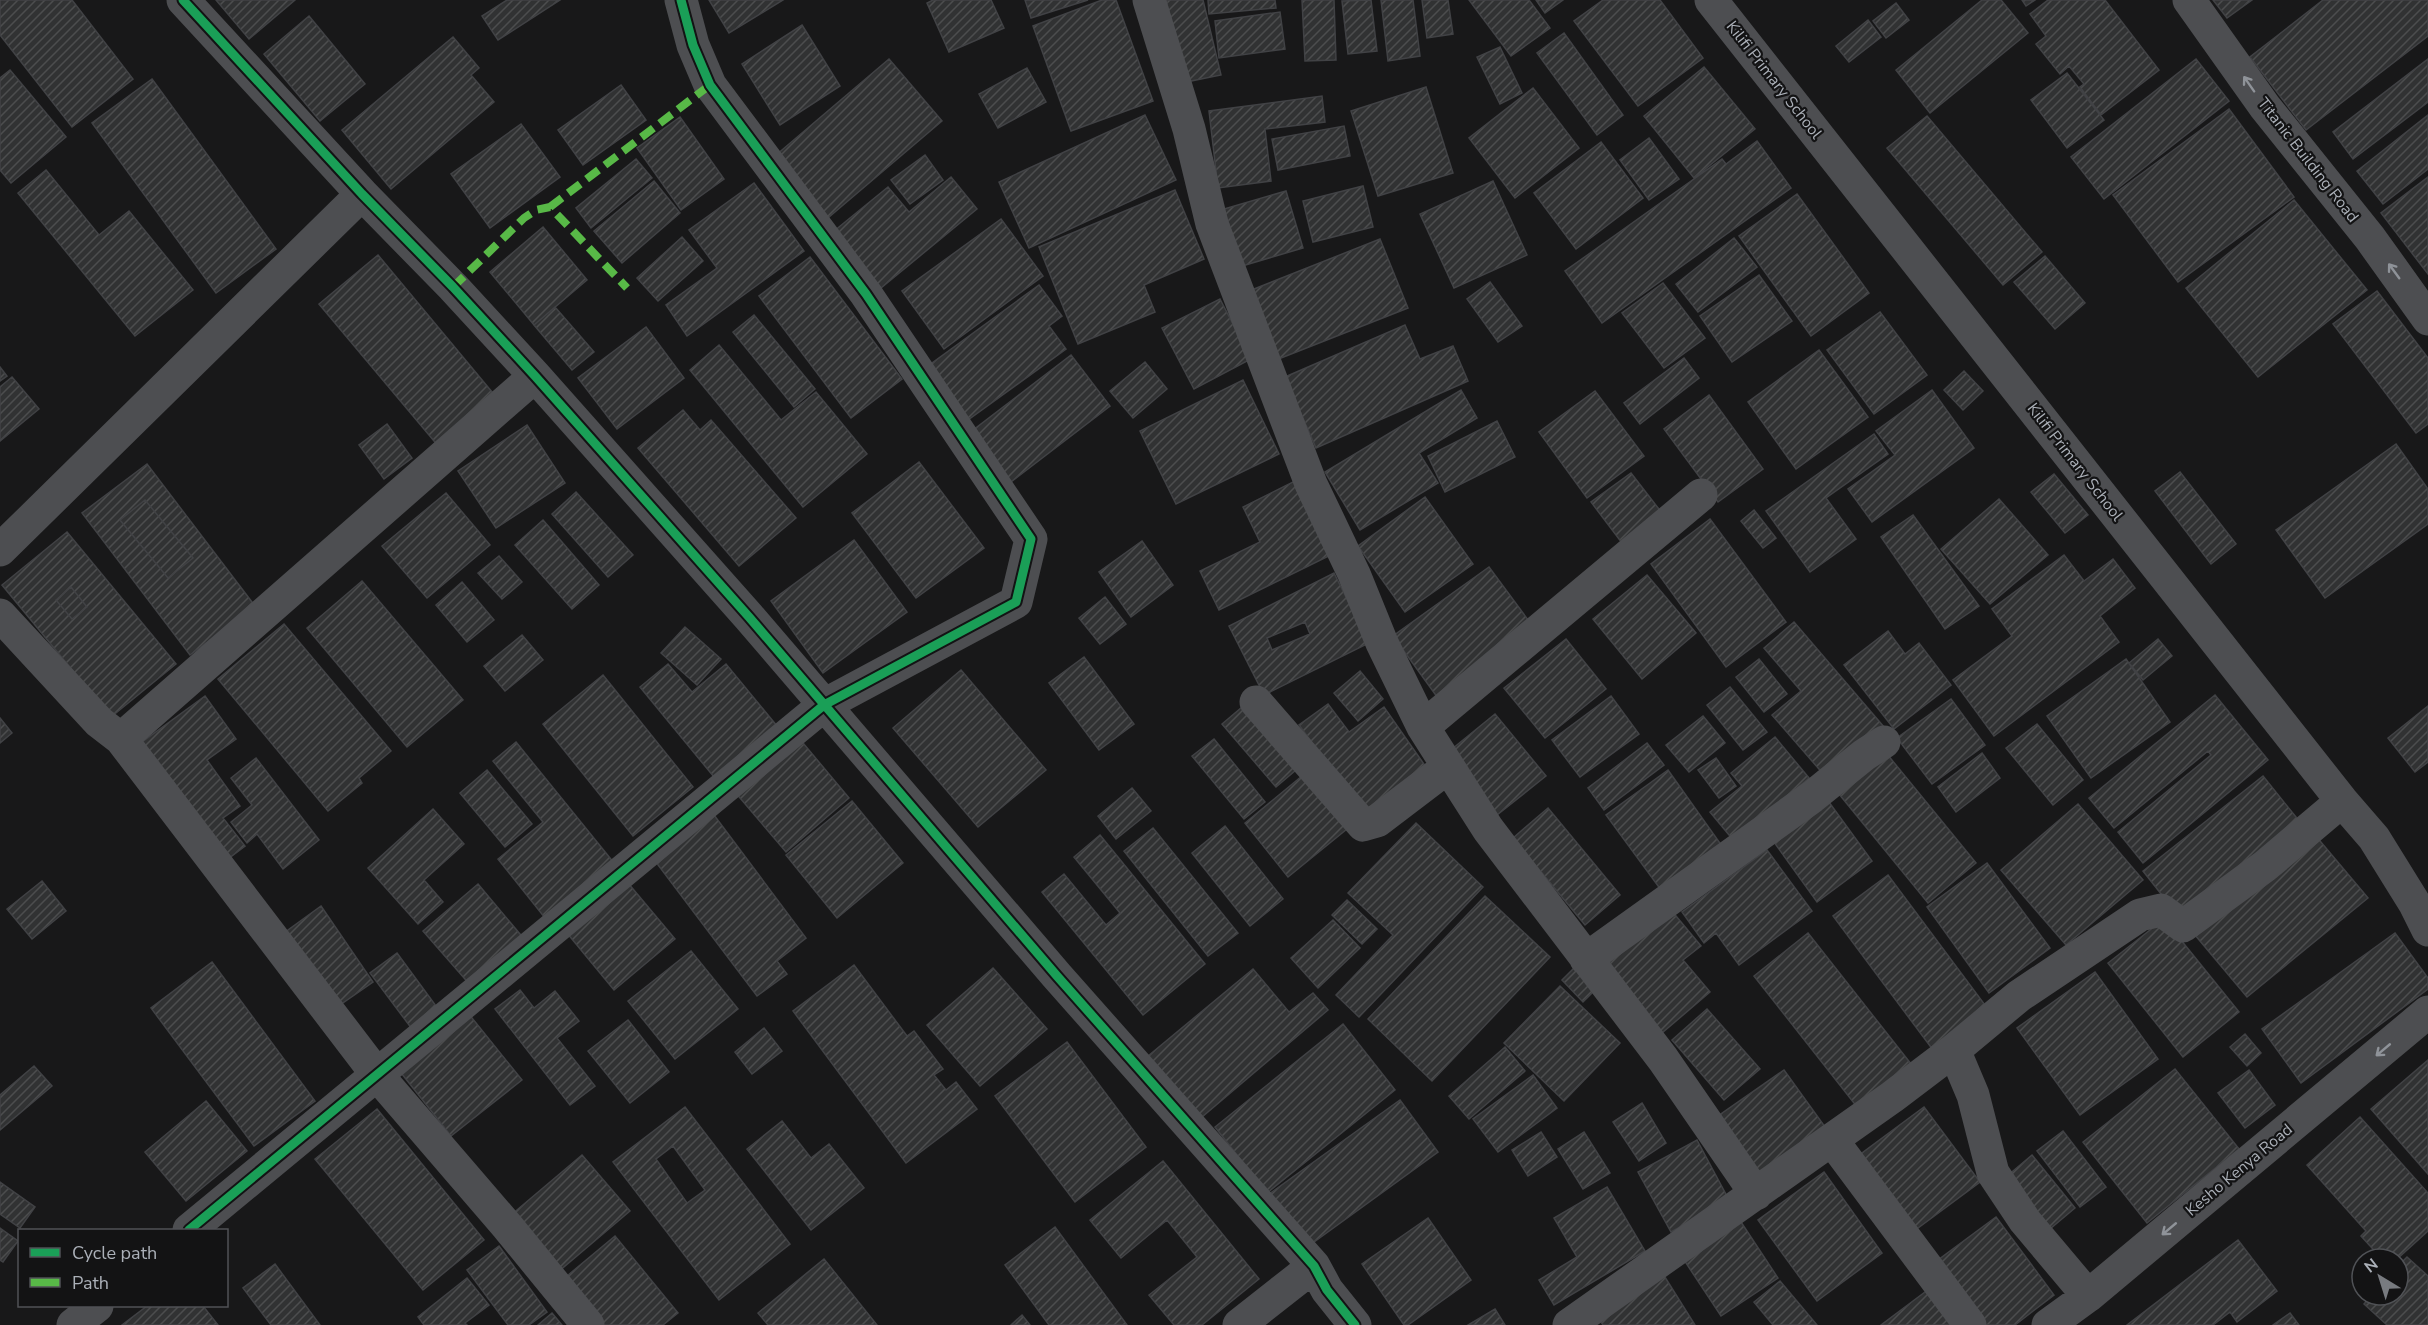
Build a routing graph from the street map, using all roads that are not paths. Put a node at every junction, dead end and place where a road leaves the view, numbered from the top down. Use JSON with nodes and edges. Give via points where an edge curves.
{"nodes":[{"id":1,"x":183,"y":0,"type":"edge"},
{"id":2,"x":681,"y":0,"type":"edge"},
{"id":3,"x":1149,"y":0,"type":"edge"},
{"id":4,"x":1711,"y":0,"type":"edge"},
{"id":5,"x":2189,"y":0,"type":"edge"},
{"id":6,"x":362,"y":194,"type":"junction"},
{"id":7,"x":2428,"y":319,"type":"edge"},
{"id":8,"x":535,"y":376,"type":"junction"},
{"id":9,"x":1701,"y":495,"type":"dead end"},
{"id":10,"x":0,"y":550,"type":"edge"},
{"id":11,"x":0,"y":615,"type":"edge"},
{"id":12,"x":1256,"y":702,"type":"dead end"},
{"id":13,"x":824,"y":705,"type":"junction"},
{"id":14,"x":1423,"y":727,"type":"junction"},
{"id":15,"x":121,"y":739,"type":"junction"},
{"id":16,"x":1884,"y":742,"type":"dead end"},
{"id":17,"x":1448,"y":767,"type":"junction"},
{"id":18,"x":2342,"y":801,"type":"junction"},
{"id":19,"x":2428,"y":930,"type":"edge"},
{"id":20,"x":1586,"y":959,"type":"junction"},
{"id":21,"x":2428,"y":1012,"type":"edge"},
{"id":22,"x":1954,"y":1050,"type":"junction"},
{"id":23,"x":378,"y":1076,"type":"junction"},
{"id":24,"x":1832,"y":1140,"type":"junction"},
{"id":25,"x":1756,"y":1194,"type":"junction"},
{"id":26,"x":190,"y":1229,"type":"edge"},
{"id":27,"x":1314,"y":1266,"type":"junction"},
{"id":28,"x":2088,"y":1296,"type":"junction"},
{"id":29,"x":95,"y":1307,"type":"edge"},
{"id":30,"x":73,"y":1325,"type":"edge"},
{"id":31,"x":588,"y":1325,"type":"edge"},
{"id":32,"x":1239,"y":1325,"type":"edge"},
{"id":33,"x":1355,"y":1325,"type":"edge"},
{"id":34,"x":1569,"y":1325,"type":"edge"},
{"id":35,"x":1970,"y":1325,"type":"edge"},
{"id":36,"x":2048,"y":1325,"type":"edge"}],
"edges":[{"from":1,"to":6,"type":"street"},
{"from":2,"to":13,"type":"street","via":[[693,45],[710,85],[866,294],[1031,539],[1014,603]]},
{"from":3,"to":14,"type":"street","via":[[1189,129],[1212,224],[1311,484]]},
{"from":4,"to":18,"type":"street","name":"Kilifi Primary School"},
{"from":7,"to":5,"type":"street","name":"Titanic Building Road","one_way":true,"via":[[2370,238],[2265,107]]},
{"from":6,"to":8,"type":"street"},
{"from":6,"to":10,"type":"street"},
{"from":8,"to":13,"type":"street"},
{"from":8,"to":15,"type":"street"},
{"from":9,"to":14,"type":"street"},
{"from":11,"to":15,"type":"street","via":[[99,722]]},
{"from":12,"to":17,"type":"street","via":[[1363,825],[1377,822]]},
{"from":13,"to":23,"type":"street"},
{"from":13,"to":27,"type":"street"},
{"from":14,"to":17,"type":"street"},
{"from":15,"to":23,"type":"street"},
{"from":16,"to":20,"type":"street"},
{"from":17,"to":20,"type":"street","via":[[1495,838]]},
{"from":18,"to":19,"type":"street","name":"Kilifi Primary School","via":[[2374,838]]},
{"from":18,"to":22,"type":"street","via":[[2265,866],[2183,926],[2161,910],[2140,915],[2019,996]]},
{"from":20,"to":25,"type":"street","via":[[1663,1059]]},
{"from":21,"to":28,"type":"street","name":"Kesho Kenya Road","one_way":true},
{"from":22,"to":24,"type":"street"},
{"from":22,"to":28,"type":"street","via":[[1973,1095],[1993,1173],[2025,1221]]},
{"from":23,"to":26,"type":"street"},
{"from":23,"to":31,"type":"street"},
{"from":24,"to":25,"type":"street"},
{"from":24,"to":35,"type":"street"},
{"from":25,"to":34,"type":"street"},
{"from":27,"to":32,"type":"street"},
{"from":27,"to":33,"type":"street","via":[[1327,1290]]},
{"from":28,"to":36,"type":"street","name":"Kesho Kenya Road"},
{"from":29,"to":30,"type":"street"}]}
